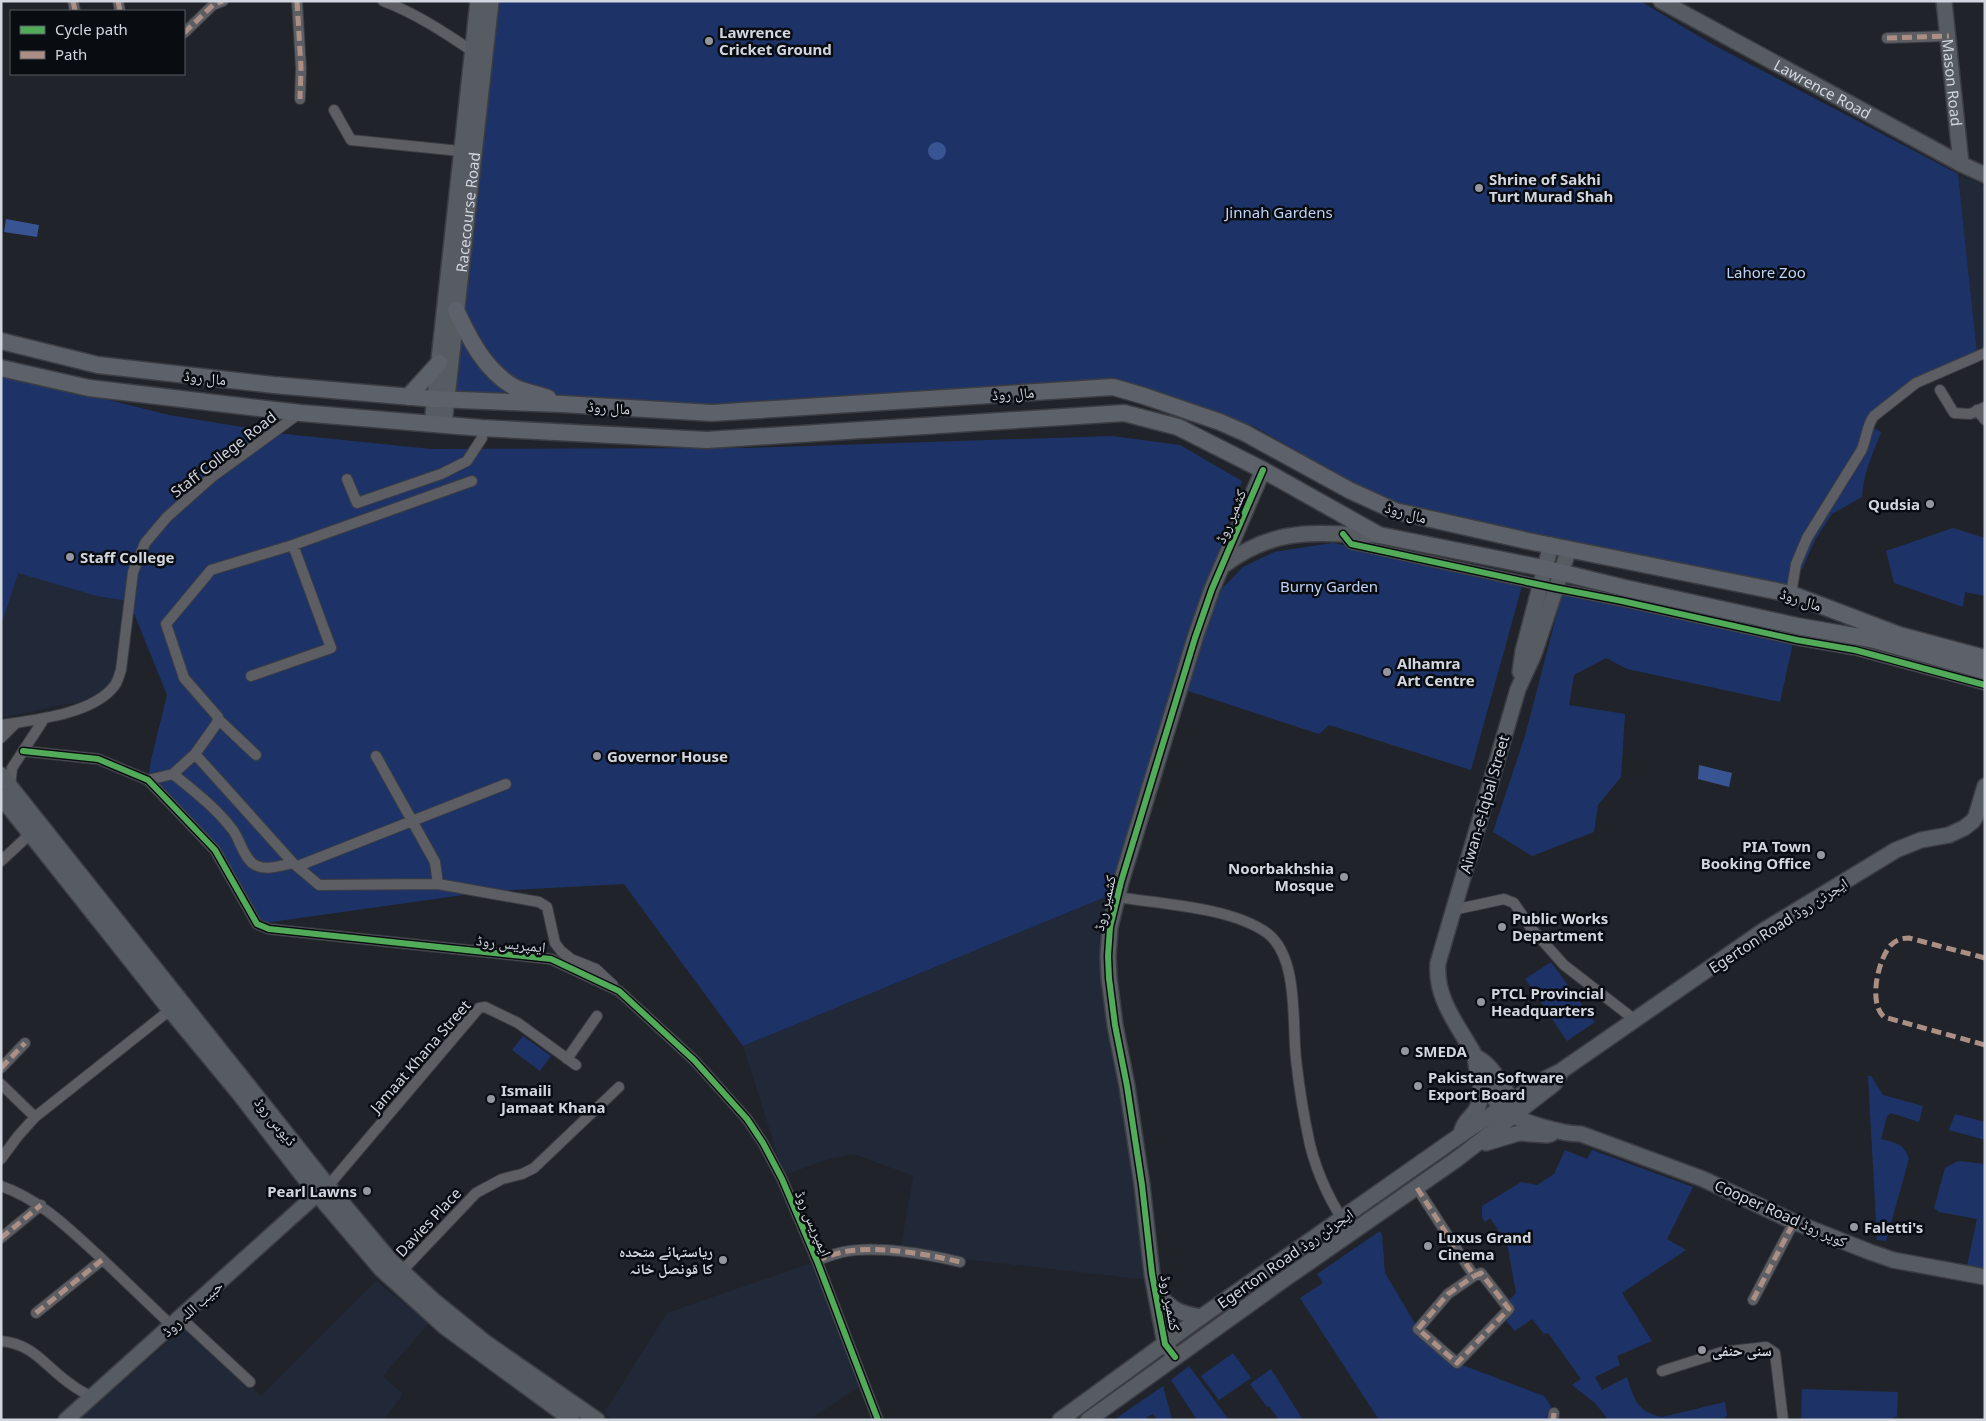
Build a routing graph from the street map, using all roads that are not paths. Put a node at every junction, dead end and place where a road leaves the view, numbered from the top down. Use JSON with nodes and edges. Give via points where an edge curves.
{"nodes":[{"id":1,"x":224,"y":1,"type":"edge"},
{"id":2,"x":297,"y":1,"type":"edge"},
{"id":3,"x":384,"y":1,"type":"edge"},
{"id":4,"x":478,"y":1,"type":"edge"},
{"id":5,"x":491,"y":1,"type":"edge"},
{"id":6,"x":1661,"y":1,"type":"edge"},
{"id":7,"x":1944,"y":1,"type":"edge"},
{"id":8,"x":185,"y":32,"type":"edge"},
{"id":9,"x":1949,"y":36,"type":"junction"},
{"id":10,"x":1887,"y":38,"type":"dead end"},
{"id":11,"x":472,"y":51,"type":"junction"},
{"id":12,"x":300,"y":100,"type":"dead end"},
{"id":13,"x":334,"y":110,"type":"dead end"},
{"id":14,"x":460,"y":151,"type":"junction"},
{"id":15,"x":1961,"y":164,"type":"junction"},
{"id":16,"x":1985,"y":175,"type":"edge"},
{"id":17,"x":456,"y":310,"type":"junction"},
{"id":18,"x":1,"y":341,"type":"edge"},
{"id":19,"x":1985,"y":352,"type":"edge"},
{"id":20,"x":438,"y":363,"type":"junction"},
{"id":21,"x":1,"y":368,"type":"edge"},
{"id":22,"x":1940,"y":390,"type":"dead end"},
{"id":23,"x":408,"y":397,"type":"junction"},
{"id":24,"x":441,"y":399,"type":"junction"},
{"id":25,"x":562,"y":404,"type":"junction"},
{"id":26,"x":1981,"y":408,"type":"edge"},
{"id":27,"x":301,"y":413,"type":"junction"},
{"id":28,"x":1985,"y":420,"type":"edge"},
{"id":29,"x":438,"y":425,"type":"junction"},
{"id":30,"x":482,"y":428,"type":"junction"},
{"id":31,"x":1264,"y":470,"type":"junction"},
{"id":32,"x":347,"y":480,"type":"dead end"},
{"id":33,"x":472,"y":481,"type":"dead end"},
{"id":34,"x":1343,"y":534,"type":"junction"},
{"id":35,"x":1380,"y":535,"type":"junction"},
{"id":36,"x":293,"y":545,"type":"junction"},
{"id":37,"x":1551,"y":545,"type":"junction"},
{"id":38,"x":1569,"y":549,"type":"junction"},
{"id":39,"x":1223,"y":566,"type":"junction"},
{"id":40,"x":1541,"y":576,"type":"junction"},
{"id":41,"x":1558,"y":581,"type":"junction"},
{"id":42,"x":1791,"y":594,"type":"junction"},
{"id":43,"x":1873,"y":633,"type":"junction"},
{"id":44,"x":1985,"y":658,"type":"edge"},
{"id":45,"x":1985,"y":671,"type":"edge"},
{"id":46,"x":252,"y":676,"type":"dead end"},
{"id":47,"x":1985,"y":685,"type":"edge"},
{"id":48,"x":1518,"y":688,"type":"junction"},
{"id":49,"x":44,"y":719,"type":"junction"},
{"id":50,"x":218,"y":720,"type":"junction"},
{"id":51,"x":16,"y":723,"type":"junction"},
{"id":52,"x":1,"y":725,"type":"edge"},
{"id":53,"x":1,"y":738,"type":"edge"},
{"id":54,"x":23,"y":751,"type":"junction"},
{"id":55,"x":195,"y":754,"type":"junction"},
{"id":56,"x":256,"y":755,"type":"dead end"},
{"id":57,"x":376,"y":756,"type":"dead end"},
{"id":58,"x":173,"y":774,"type":"junction"},
{"id":59,"x":148,"y":780,"type":"junction"},
{"id":60,"x":506,"y":784,"type":"dead end"},
{"id":61,"x":4,"y":786,"type":"edge"},
{"id":62,"x":1985,"y":786,"type":"edge"},
{"id":63,"x":413,"y":822,"type":"junction"},
{"id":64,"x":29,"y":835,"type":"junction"},
{"id":65,"x":1,"y":861,"type":"edge"},
{"id":66,"x":295,"y":864,"type":"junction"},
{"id":67,"x":438,"y":884,"type":"junction"},
{"id":68,"x":1117,"y":897,"type":"junction"},
{"id":69,"x":1453,"y":910,"type":"junction"},
{"id":70,"x":620,"y":991,"type":"junction"},
{"id":71,"x":170,"y":1010,"type":"junction"},
{"id":72,"x":597,"y":1016,"type":"dead end"},
{"id":73,"x":1635,"y":1020,"type":"junction"},
{"id":74,"x":25,"y":1043,"type":"dead end"},
{"id":75,"x":1476,"y":1057,"type":"junction"},
{"id":76,"x":1,"y":1068,"type":"edge"},
{"id":77,"x":1481,"y":1077,"type":"junction"},
{"id":78,"x":1,"y":1084,"type":"edge"},
{"id":79,"x":619,"y":1087,"type":"dead end"},
{"id":80,"x":1512,"y":1108,"type":"junction"},
{"id":81,"x":35,"y":1117,"type":"junction"},
{"id":82,"x":1559,"y":1131,"type":"junction"},
{"id":83,"x":1581,"y":1134,"type":"junction"},
{"id":84,"x":1459,"y":1136,"type":"junction"},
{"id":85,"x":1472,"y":1148,"type":"junction"},
{"id":86,"x":1,"y":1159,"type":"edge"},
{"id":87,"x":1,"y":1186,"type":"edge"},
{"id":88,"x":1417,"y":1188,"type":"junction"},
{"id":89,"x":322,"y":1190,"type":"junction"},
{"id":90,"x":41,"y":1205,"type":"junction"},
{"id":91,"x":1342,"y":1219,"type":"junction"},
{"id":92,"x":1794,"y":1222,"type":"junction"},
{"id":93,"x":1352,"y":1234,"type":"junction"},
{"id":94,"x":1,"y":1238,"type":"edge"},
{"id":95,"x":102,"y":1260,"type":"junction"},
{"id":96,"x":817,"y":1261,"type":"junction"},
{"id":97,"x":960,"y":1262,"type":"dead end"},
{"id":98,"x":402,"y":1272,"type":"junction"},
{"id":99,"x":1474,"y":1276,"type":"junction"},
{"id":100,"x":1985,"y":1278,"type":"edge"},
{"id":101,"x":1155,"y":1291,"type":"junction"},
{"id":102,"x":1753,"y":1300,"type":"dead end"},
{"id":103,"x":36,"y":1313,"type":"dead end"},
{"id":104,"x":1201,"y":1317,"type":"junction"},
{"id":105,"x":176,"y":1322,"type":"junction"},
{"id":106,"x":1,"y":1341,"type":"edge"},
{"id":107,"x":1166,"y":1344,"type":"junction"},
{"id":108,"x":1175,"y":1357,"type":"junction"},
{"id":109,"x":1662,"y":1371,"type":"dead end"},
{"id":110,"x":250,"y":1382,"type":"dead end"},
{"id":111,"x":92,"y":1397,"type":"junction"},
{"id":112,"x":66,"y":1420,"type":"edge"},
{"id":113,"x":572,"y":1420,"type":"edge"},
{"id":114,"x":597,"y":1420,"type":"edge"},
{"id":115,"x":878,"y":1420,"type":"edge"},
{"id":116,"x":1060,"y":1420,"type":"edge"},
{"id":117,"x":1088,"y":1420,"type":"edge"},
{"id":118,"x":1783,"y":1420,"type":"edge"}],
"edges":[{"from":1,"to":8,"type":"street","via":[[213,5]]},
{"from":2,"to":12,"type":"street","via":[[302,68]]},
{"from":3,"to":11,"type":"street","via":[[442,30]]},
{"from":4,"to":11,"type":"main road","name":"Racecourse Road"},
{"from":5,"to":17,"type":"main road","name":"Racecourse Road"},
{"from":6,"to":15,"type":"main road","name":"Lawrence Road"},
{"from":7,"to":9,"type":"main road","name":"Mason Road"},
{"from":9,"to":10,"type":"street"},
{"from":9,"to":15,"type":"main road","name":"Mason Road"},
{"from":11,"to":14,"type":"main road","name":"Racecourse Road"},
{"from":13,"to":14,"type":"street","via":[[351,140]]},
{"from":14,"to":20,"type":"main road","name":"Racecourse Road"},
{"from":15,"to":16,"type":"main road","name":"Lawrence Road"},
{"from":17,"to":24,"type":"main road","name":"Racecourse Road"},
{"from":17,"to":25,"type":"main road","via":[[480,356],[500,376],[515,387]]},
{"from":18,"to":23,"type":"main road","name":"مال روڈ","via":[[98,365]]},
{"from":19,"to":42,"type":"street","via":[[1916,383],[1874,416],[1861,451],[1807,538],[1796,564]]},
{"from":20,"to":23,"type":"main road"},
{"from":20,"to":24,"type":"main road","name":"Racecourse Road"},
{"from":21,"to":27,"type":"main road","name":"مال روڈ","via":[[89,388]]},
{"from":22,"to":26,"type":"street","via":[[1954,412],[1968,414]]},
{"from":23,"to":24,"type":"main road","name":"مال روڈ"},
{"from":24,"to":25,"type":"main road","name":"مال روڈ"},
{"from":24,"to":29,"type":"main road","name":"Racecourse Road"},
{"from":25,"to":37,"type":"main road","name":"مال روڈ","via":[[721,413],[1113,387],[1245,432],[1349,490],[1395,511]]},
{"from":26,"to":28,"type":"street"},
{"from":27,"to":29,"type":"main road","name":"مال روڈ"},
{"from":27,"to":49,"type":"street","name":"Staff College Road","via":[[212,477],[167,516],[145,543],[133,572],[117,683],[98,700]]},
{"from":29,"to":30,"type":"main road","name":"مال روڈ"},
{"from":30,"to":31,"type":"main road","name":"مال روڈ","via":[[707,440],[1124,413],[1178,427]]},
{"from":30,"to":32,"type":"street","via":[[482,438],[467,461],[442,474],[357,503]]},
{"from":31,"to":35,"type":"main road","name":"مال روڈ"},
{"from":31,"to":39,"type":"main road","name":"کشمیر روڈ"},
{"from":33,"to":36,"type":"street"},
{"from":34,"to":35,"type":"main road","name":"کشمیر روڈ"},
{"from":34,"to":39,"type":"main road","name":"کشمیر روڈ","via":[[1305,533],[1276,538],[1251,547]]},
{"from":34,"to":40,"type":"street","via":[[1351,544]]},
{"from":35,"to":40,"type":"main road","name":"مال روڈ"},
{"from":36,"to":46,"type":"street","via":[[331,648]]},
{"from":36,"to":50,"type":"street","via":[[211,570],[166,624],[184,678]]},
{"from":37,"to":38,"type":"main road","name":"مال روڈ"},
{"from":37,"to":40,"type":"main road"},
{"from":38,"to":41,"type":"main road","name":"Aiwan-e-Iqbal Street"},
{"from":38,"to":42,"type":"main road","name":"مال روڈ"},
{"from":39,"to":68,"type":"main road","name":"کشمیر روڈ","via":[[1195,638]]},
{"from":40,"to":41,"type":"main road","name":"مال روڈ"},
{"from":40,"to":48,"type":"main road","via":[[1523,651]]},
{"from":41,"to":43,"type":"main road","name":"مال روڈ","via":[[1797,626]]},
{"from":41,"to":47,"type":"street","via":[[1622,600],[1855,650]]},
{"from":41,"to":48,"type":"main road","name":"Aiwan-e-Iqbal Street","via":[[1534,654]]},
{"from":42,"to":43,"type":"main road","name":"مال روڈ"},
{"from":43,"to":44,"type":"main road","name":"مال روڈ"},
{"from":43,"to":45,"type":"main road","name":"مال روڈ"},
{"from":48,"to":69,"type":"main road","name":"Aiwan-e-Iqbal Street"},
{"from":49,"to":51,"type":"street","name":"Staff College Road"},
{"from":49,"to":54,"type":"street"},
{"from":50,"to":55,"type":"street"},
{"from":50,"to":56,"type":"street"},
{"from":51,"to":52,"type":"street","name":"Staff College Road"},
{"from":51,"to":53,"type":"street"},
{"from":54,"to":59,"type":"street","name":"ایمپریس روڈ","via":[[98,759]]},
{"from":54,"to":61,"type":"street"},
{"from":55,"to":58,"type":"street"},
{"from":55,"to":66,"type":"street"},
{"from":57,"to":63,"type":"street"},
{"from":58,"to":59,"type":"street"},
{"from":58,"to":66,"type":"street","via":[[210,804],[234,830],[252,863],[272,868]]},
{"from":59,"to":70,"type":"street","name":"ایمپریس روڈ","via":[[215,850],[257,924],[269,929],[551,959]]},
{"from":60,"to":63,"type":"street"},
{"from":61,"to":64,"type":"main road","name":"ڈیوس روڈ"},
{"from":61,"to":89,"type":"main road","name":"ڈیوس روڈ"},
{"from":62,"to":73,"type":"main road","name":"Egerton Road ایجرٹن روڈ","via":[[1976,816],[1964,828],[1896,850],[1763,931]]},
{"from":63,"to":66,"type":"street"},
{"from":63,"to":67,"type":"street","via":[[434,862]]},
{"from":64,"to":65,"type":"street"},
{"from":64,"to":71,"type":"main road","name":"ڈیوس روڈ"},
{"from":66,"to":67,"type":"street","via":[[319,885]]},
{"from":67,"to":70,"type":"street","via":[[547,906],[560,951],[596,969]]},
{"from":68,"to":91,"type":"street","via":[[1214,912],[1254,926],[1274,941],[1284,956],[1292,990],[1296,1058],[1310,1146],[1332,1203]]},
{"from":68,"to":101,"type":"main road","name":"کشمیر روڈ","via":[[1110,926],[1109,978]]},
{"from":69,"to":73,"type":"street","via":[[1504,899],[1514,903],[1564,965]]},
{"from":69,"to":75,"type":"main road","name":"Aiwan-e-Iqbal Street","via":[[1438,963],[1440,993]]},
{"from":70,"to":96,"type":"street","name":"ایمپریس روڈ","via":[[694,1060],[752,1126],[782,1179]]},
{"from":71,"to":81,"type":"street"},
{"from":71,"to":89,"type":"main road","name":"ڈیوس روڈ"},
{"from":72,"to":89,"type":"street","name":"Jamaat Khana Street","via":[[571,1062],[518,1023],[485,1007],[479,1008]]},
{"from":73,"to":80,"type":"main road","name":"Egerton Road ایجرٹن روڈ","via":[[1561,1071],[1554,1084]]},
{"from":74,"to":76,"type":"street"},
{"from":75,"to":77,"type":"main road","name":"Aiwan-e-Iqbal Street"},
{"from":75,"to":80,"type":"main road","name":"Aiwan-e-Iqbal Street","via":[[1485,1061]]},
{"from":77,"to":80,"type":"main road","name":"Aiwan-e-Iqbal Street"},
{"from":77,"to":84,"type":"main road","via":[[1479,1106],[1465,1120]]},
{"from":78,"to":81,"type":"street"},
{"from":79,"to":98,"type":"street","name":"Davies Place","via":[[534,1168],[502,1179],[476,1193]]},
{"from":80,"to":82,"type":"main road","name":"Cooper Road کوپر روڈ"},
{"from":80,"to":83,"type":"main road","name":"Cooper Road کوپر روڈ","via":[[1572,1126]]},
{"from":80,"to":84,"type":"main road","name":"Egerton Road ایجرٹن روڈ"},
{"from":80,"to":85,"type":"main road","name":"Egerton Road ایجرٹن روڈ"},
{"from":81,"to":86,"type":"street"},
{"from":82,"to":83,"type":"main road","name":"Cooper Road کوپر روڈ"},
{"from":82,"to":85,"type":"main road","via":[[1547,1135],[1512,1135]]},
{"from":83,"to":92,"type":"main road","name":"Cooper Road کوپر روڈ","via":[[1703,1179]]},
{"from":84,"to":91,"type":"main road","name":"Egerton Road ایجرٹن روڈ"},
{"from":85,"to":88,"type":"main road","name":"Egerton Road ایجرٹن روڈ"},
{"from":87,"to":90,"type":"street"},
{"from":88,"to":93,"type":"main road","name":"Egerton Road ایجرٹن روڈ"},
{"from":88,"to":99,"type":"street"},
{"from":89,"to":98,"type":"main road","name":"ڈیوس روڈ"},
{"from":89,"to":105,"type":"main road","name":"حبیب اللہ روڈ"},
{"from":89,"to":113,"type":"main road","name":"ڈیوس روڈ","via":[[393,1281],[445,1327]]},
{"from":90,"to":94,"type":"street"},
{"from":90,"to":95,"type":"street"},
{"from":91,"to":93,"type":"street"},
{"from":91,"to":104,"type":"main road","name":"Egerton Road ایجرٹن روڈ"},
{"from":92,"to":100,"type":"main road","name":"Cooper Road کوپر روڈ","via":[[1893,1260]]},
{"from":92,"to":102,"type":"street"},
{"from":93,"to":108,"type":"main road","name":"Egerton Road ایجرٹن روڈ"},
{"from":95,"to":103,"type":"street"},
{"from":95,"to":105,"type":"street"},
{"from":96,"to":97,"type":"street","via":[[841,1252],[865,1250],[918,1254]]},
{"from":96,"to":115,"type":"street","name":"ایمپریس روڈ"},
{"from":98,"to":114,"type":"main road","name":"ڈیوس روڈ","via":[[486,1344]]},
{"from":99,"to":99,"type":"street","via":[[1481,1273],[1509,1309],[1456,1363],[1418,1328],[1448,1294]]},
{"from":101,"to":104,"type":"main road","via":[[1171,1309]]},
{"from":101,"to":107,"type":"main road","name":"کشمیر روڈ"},
{"from":104,"to":107,"type":"main road","name":"Egerton Road ایجرٹن روڈ"},
{"from":105,"to":110,"type":"street"},
{"from":105,"to":111,"type":"main road","name":"حبیب اللہ روڈ"},
{"from":106,"to":111,"type":"street","via":[[34,1352],[71,1385]]},
{"from":107,"to":108,"type":"main road","name":"کشمیر روڈ"},
{"from":107,"to":116,"type":"main road","name":"Egerton Road ایجرٹن روڈ"},
{"from":108,"to":117,"type":"main road","name":"Egerton Road ایجرٹن روڈ"},
{"from":109,"to":118,"type":"street","via":[[1722,1352],[1766,1347],[1776,1353]]},
{"from":111,"to":112,"type":"main road","name":"حبیب اللہ روڈ"}]}
